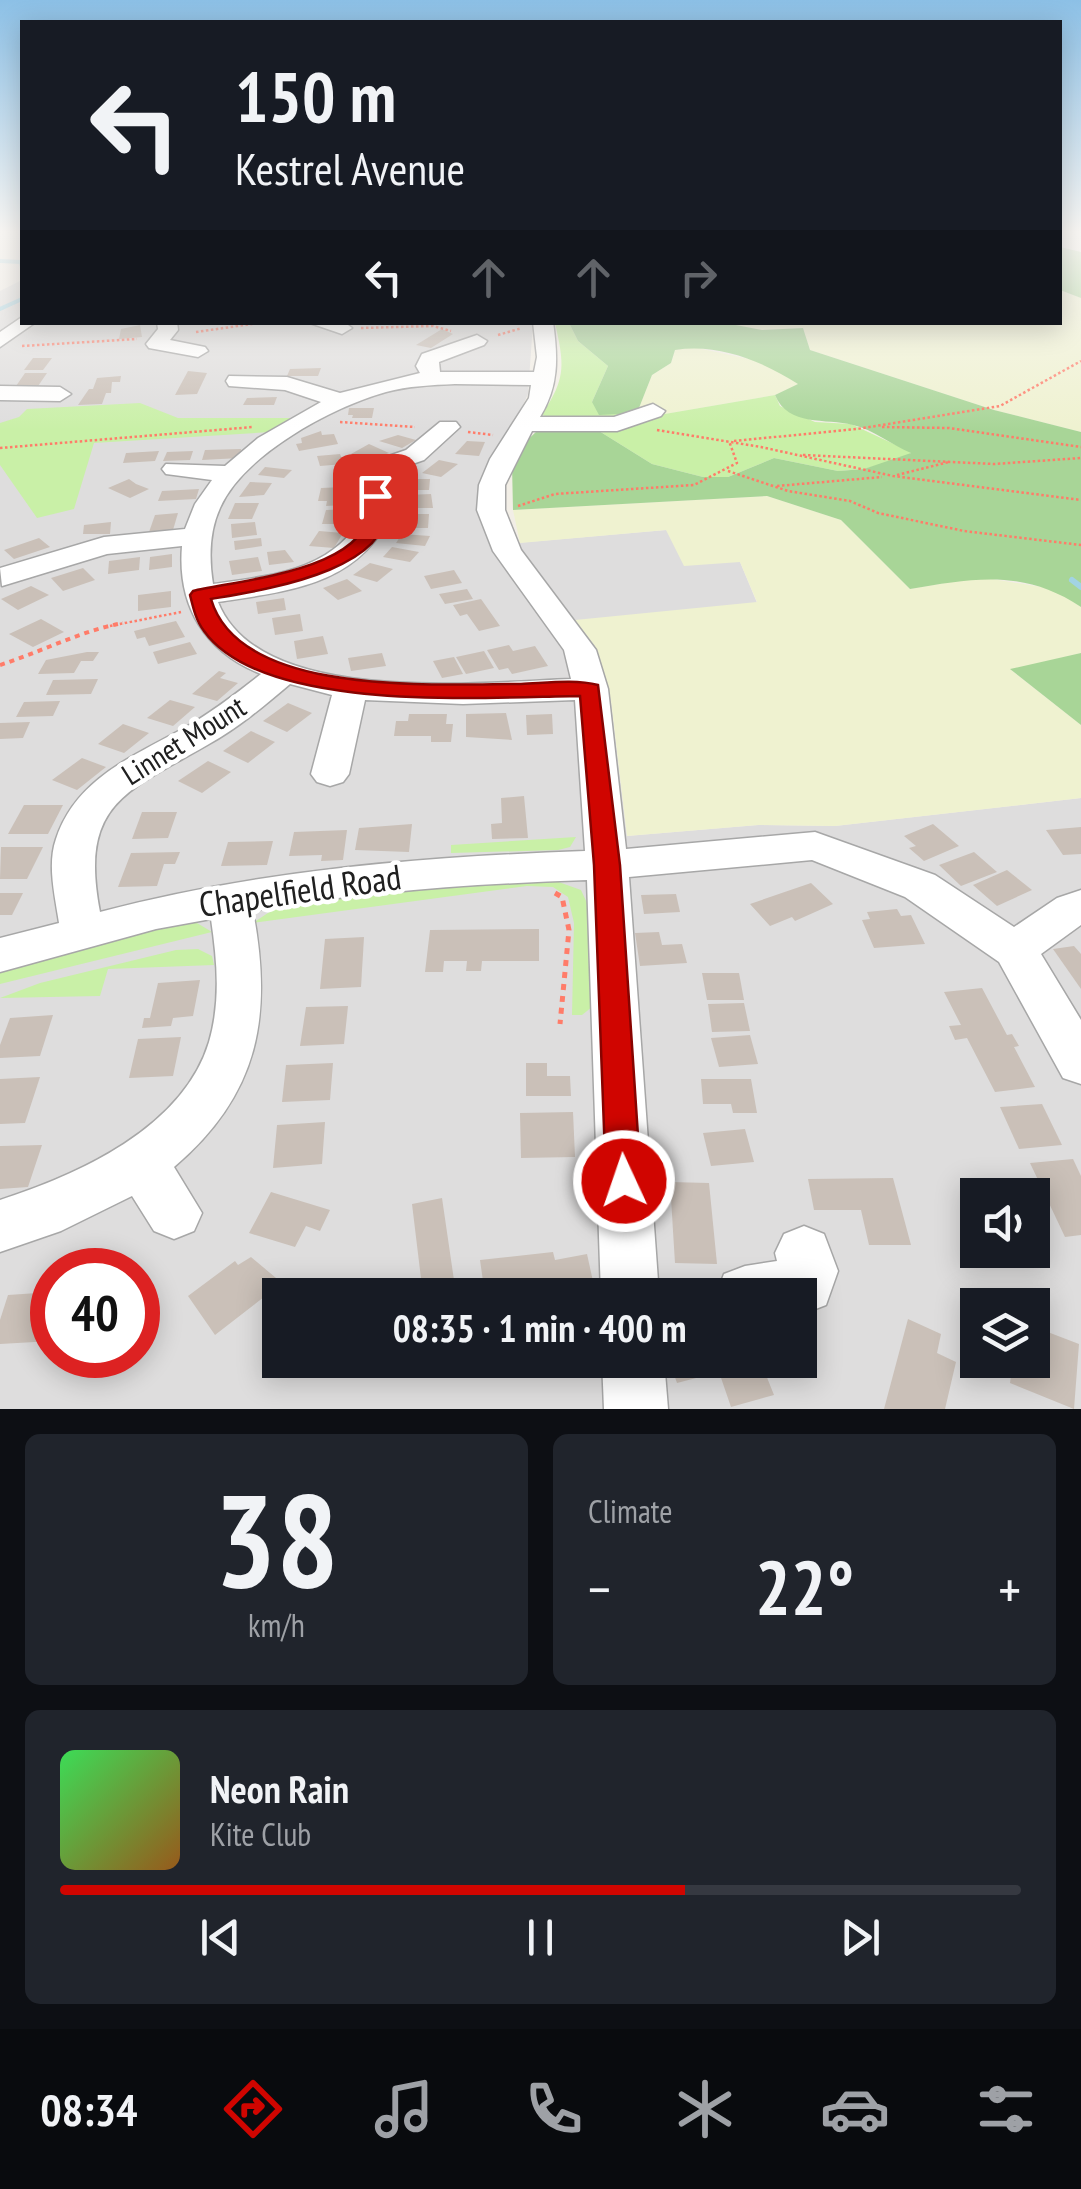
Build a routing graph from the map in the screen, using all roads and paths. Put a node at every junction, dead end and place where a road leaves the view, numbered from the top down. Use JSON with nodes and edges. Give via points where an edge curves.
{"nodes":[{"id":1,"x":223,"y":325,"type":"edge"},
{"id":2,"x":329,"y":325,"type":"edge"},
{"id":3,"x":535,"y":325,"type":"edge"},
{"id":4,"x":542,"y":325,"type":"edge"},
{"id":5,"x":342,"y":328,"type":"joint"},
{"id":6,"x":165,"y":329,"type":"edge"},
{"id":7,"x":476,"y":341,"type":"junction"},
{"id":8,"x":6,"y":343,"type":"edge"},
{"id":9,"x":198,"y":351,"type":"dead end"},
{"id":10,"x":1081,"y":361,"type":"edge"},
{"id":11,"x":433,"y":378,"type":"junction"},
{"id":12,"x":545,"y":378,"type":"junction"},
{"id":13,"x":236,"y":381,"type":"dead end"},
{"id":14,"x":0,"y":393,"type":"edge"},
{"id":15,"x":48,"y":398,"type":"dead end"},
{"id":16,"x":339,"y":400,"type":"junction"},
{"id":17,"x":653,"y":411,"type":"dead end"},
{"id":18,"x":300,"y":422,"type":"junction"},
{"id":19,"x":524,"y":424,"type":"junction"},
{"id":20,"x":618,"y":424,"type":"junction"},
{"id":21,"x":872,"y":426,"type":"junction"},
{"id":22,"x":444,"y":427,"type":"joint"},
{"id":23,"x":729,"y":441,"type":"junction"},
{"id":24,"x":1081,"y":447,"type":"edge"},
{"id":25,"x":0,"y":448,"type":"edge"},
{"id":26,"x":793,"y":455,"type":"junction"},
{"id":27,"x":1081,"y":458,"type":"edge"},
{"id":28,"x":949,"y":462,"type":"junction"},
{"id":29,"x":175,"y":470,"type":"dead end"},
{"id":30,"x":728,"y":471,"type":"junction"},
{"id":31,"x":231,"y":474,"type":"junction"},
{"id":32,"x":893,"y":476,"type":"junction"},
{"id":33,"x":772,"y":486,"type":"junction"},
{"id":34,"x":1081,"y":500,"type":"edge"},
{"id":35,"x":496,"y":523,"type":"junction"},
{"id":36,"x":198,"y":536,"type":"junction"},
{"id":37,"x":1081,"y":545,"type":"edge"},
{"id":38,"x":2,"y":577,"type":"edge"},
{"id":39,"x":202,"y":602,"type":"junction"},
{"id":40,"x":0,"y":665,"type":"edge"},
{"id":41,"x":284,"y":672,"type":"junction"},
{"id":42,"x":351,"y":687,"type":"junction"},
{"id":43,"x":590,"y":690,"type":"junction"},
{"id":44,"x":330,"y":774,"type":"dead end"},
{"id":45,"x":607,"y":865,"type":"junction"},
{"id":46,"x":546,"y":889,"type":"dead end"},
{"id":47,"x":230,"y":897,"type":"junction"},
{"id":48,"x":1081,"y":906,"type":"edge"},
{"id":49,"x":82,"y":932,"type":"junction"},
{"id":50,"x":1015,"y":950,"type":"junction"},
{"id":51,"x":0,"y":955,"type":"edge"},
{"id":52,"x":560,"y":1024,"type":"dead end"},
{"id":53,"x":1081,"y":1063,"type":"edge"},
{"id":54,"x":141,"y":1163,"type":"junction"},
{"id":55,"x":174,"y":1212,"type":"dead end"},
{"id":56,"x":0,"y":1226,"type":"edge"},
{"id":57,"x":804,"y":1253,"type":"dead end"},
{"id":58,"x":629,"y":1278,"type":"edge"},
{"id":59,"x":807,"y":1278,"type":"edge"},
{"id":60,"x":634,"y":1378,"type":"edge"},
{"id":61,"x":636,"y":1409,"type":"edge"}],
"edges":[{"from":1,"to":6,"type":"path"},
{"from":2,"to":5,"type":"street"},
{"from":3,"to":7,"type":"path"},
{"from":4,"to":12,"type":"street"},
{"from":5,"to":7,"type":"path","via":[[433,326]]},
{"from":6,"to":8,"type":"path","via":[[85,345]]},
{"from":6,"to":9,"type":"street","via":[[156,344]]},
{"from":7,"to":11,"type":"street","via":[[429,358]]},
{"from":10,"to":21,"type":"path","via":[[1000,406]]},
{"from":11,"to":12,"type":"street"},
{"from":11,"to":16,"type":"street"},
{"from":12,"to":19,"type":"street"},
{"from":13,"to":16,"type":"street","via":[[287,384]]},
{"from":14,"to":15,"type":"street"},
{"from":16,"to":18,"type":"street"},
{"from":17,"to":20,"type":"street"},
{"from":18,"to":22,"type":"path"},
{"from":18,"to":25,"type":"path"},
{"from":18,"to":31,"type":"street"},
{"from":19,"to":20,"type":"street"},
{"from":19,"to":35,"type":"street","via":[[492,485]]},
{"from":20,"to":23,"type":"path"},
{"from":21,"to":23,"type":"path"},
{"from":21,"to":24,"type":"path","via":[[960,429]]},
{"from":22,"to":39,"type":"street","via":[[415,455],[346,475],[379,510],[369,532],[342,558]]},
{"from":23,"to":26,"type":"path"},
{"from":23,"to":30,"type":"path","via":[[737,463]]},
{"from":26,"to":28,"type":"path"},
{"from":26,"to":32,"type":"path"},
{"from":27,"to":28,"type":"path"},
{"from":28,"to":32,"type":"path"},
{"from":29,"to":31,"type":"street"},
{"from":30,"to":33,"type":"path"},
{"from":30,"to":35,"type":"path","via":[[694,485],[555,494],[512,508]]},
{"from":31,"to":36,"type":"street","via":[[208,504]]},
{"from":32,"to":33,"type":"path"},
{"from":32,"to":34,"type":"path"},
{"from":33,"to":37,"type":"path","via":[[964,531]]},
{"from":35,"to":43,"type":"street","via":[[506,551],[580,650]]},
{"from":36,"to":38,"type":"street","via":[[104,546]]},
{"from":36,"to":39,"type":"street"},
{"from":39,"to":40,"type":"path","via":[[93,629]]},
{"from":39,"to":41,"type":"street","via":[[229,645]]},
{"from":41,"to":42,"type":"street"},
{"from":41,"to":49,"type":"street","name":"Linnet Mount","via":[[97,801],[76,841]]},
{"from":42,"to":43,"type":"street"},
{"from":42,"to":44,"type":"street"},
{"from":43,"to":45,"type":"street"},
{"from":45,"to":47,"type":"street","name":"Chapelfield Road","via":[[332,882]]},
{"from":45,"to":50,"type":"street","name":"Chapelfield Road","via":[[815,846],[920,886]]},
{"from":45,"to":58,"type":"street"},
{"from":46,"to":52,"type":"path","via":[[562,897],[569,930]]},
{"from":47,"to":49,"type":"street","name":"Chapelfield Road"},
{"from":47,"to":54,"type":"street","via":[[240,997],[229,1050],[216,1083],[188,1121]]},
{"from":48,"to":50,"type":"street"},
{"from":49,"to":51,"type":"street","name":"Chapelfield Road"},
{"from":50,"to":53,"type":"street"},
{"from":54,"to":55,"type":"street"},
{"from":54,"to":56,"type":"street","via":[[82,1195]]},
{"from":57,"to":59,"type":"street"},
{"from":60,"to":61,"type":"street"}]}
